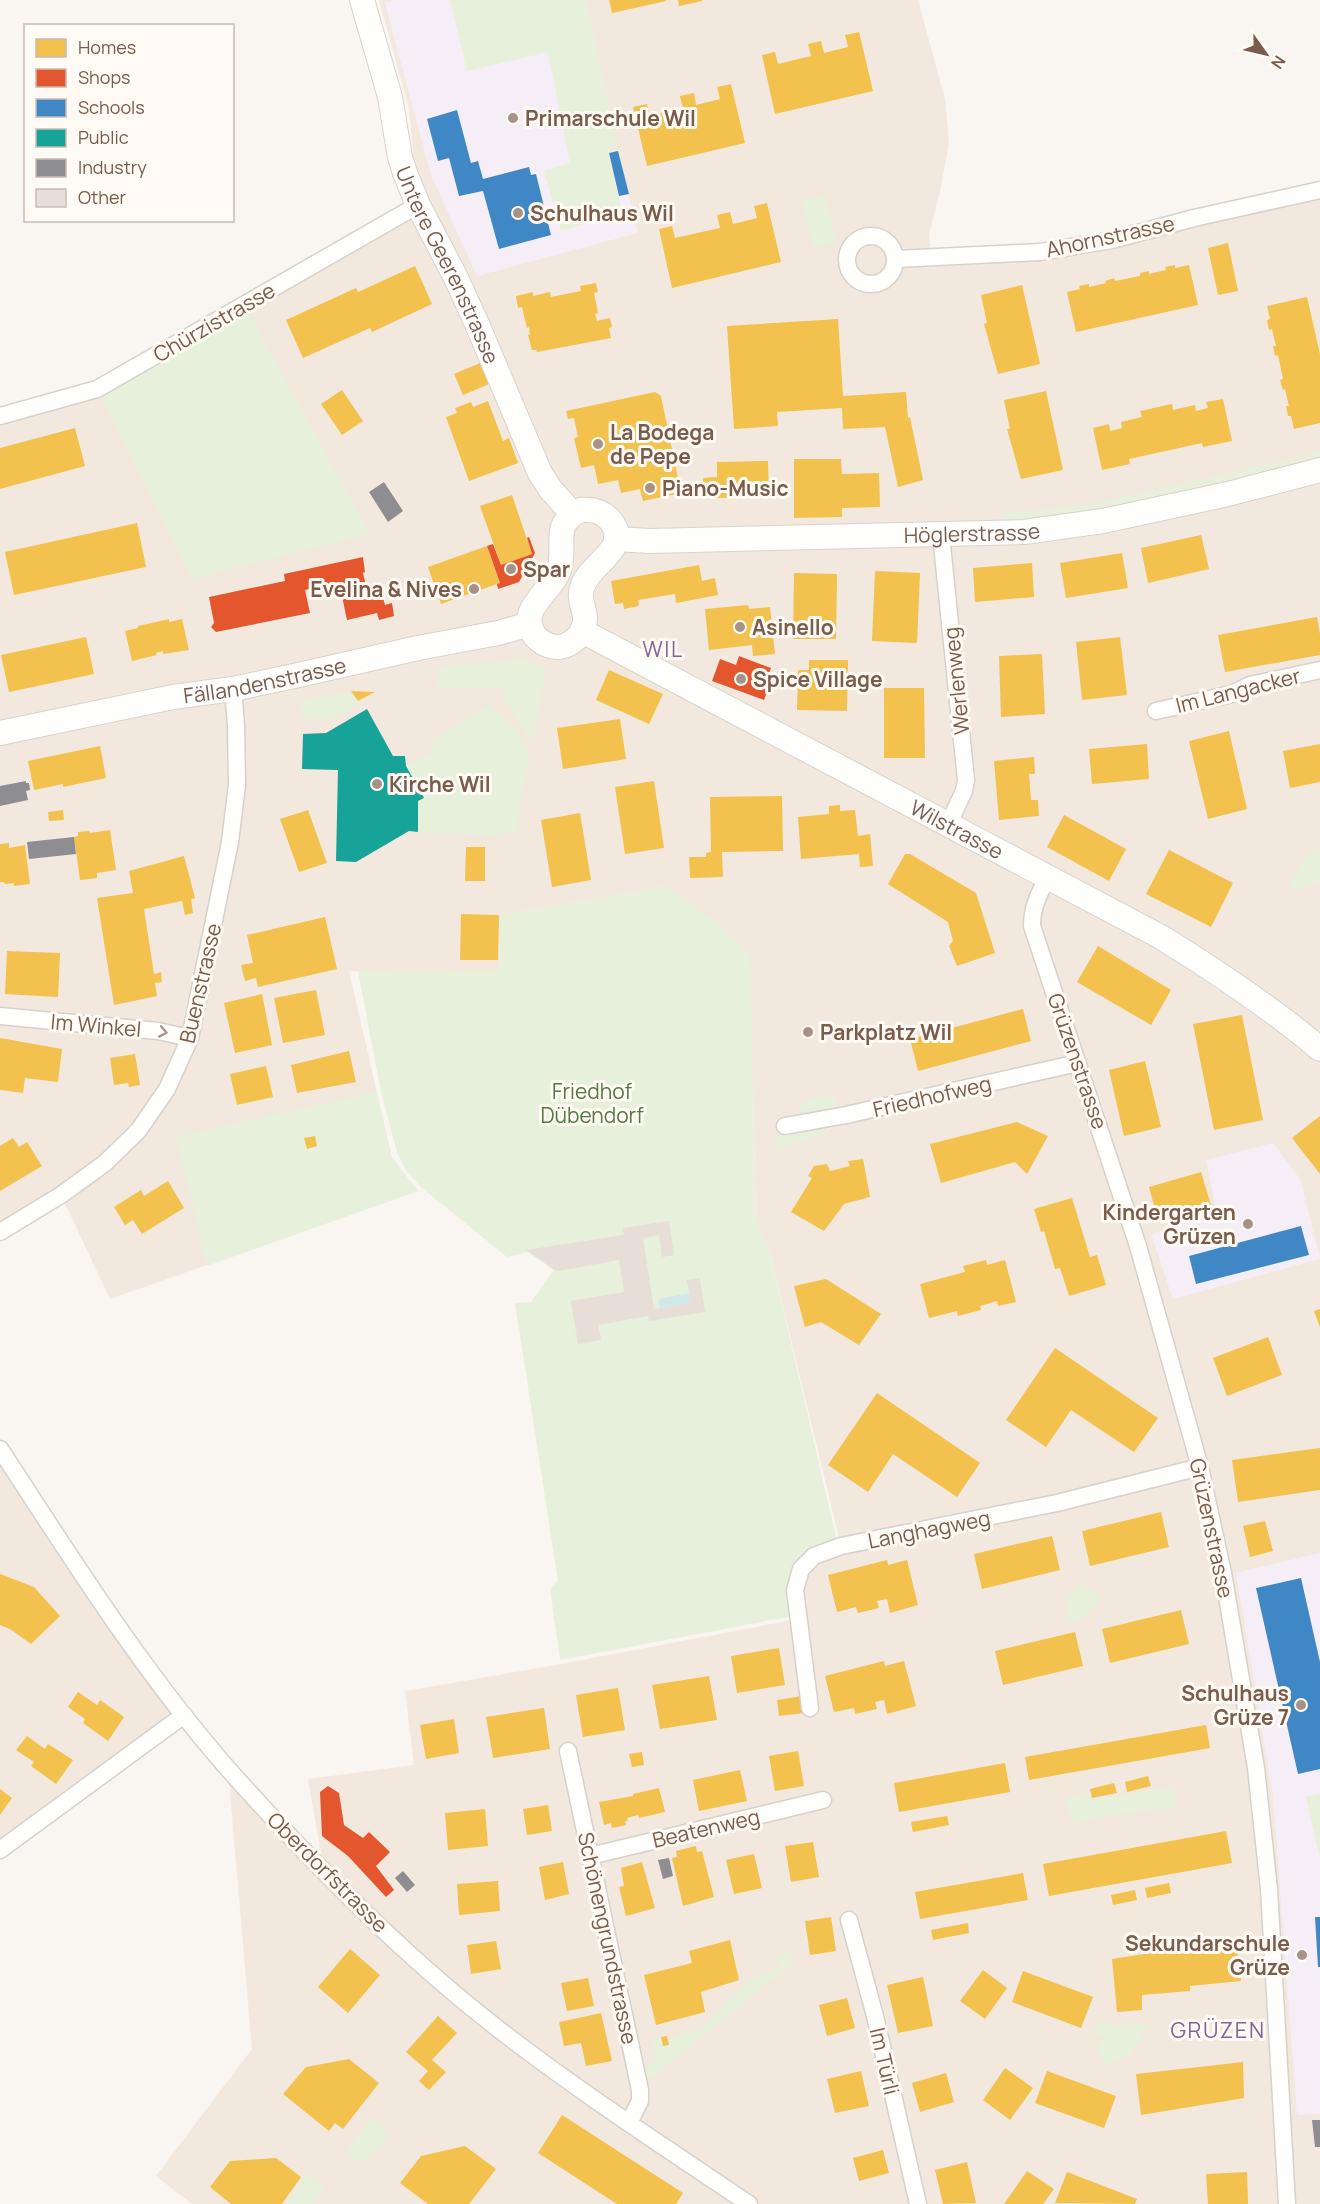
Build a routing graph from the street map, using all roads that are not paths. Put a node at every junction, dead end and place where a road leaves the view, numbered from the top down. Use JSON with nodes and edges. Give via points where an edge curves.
{"nodes":[{"id":1,"x":363,"y":0,"type":"edge"},
{"id":2,"x":1320,"y":190,"type":"edge"},
{"id":3,"x":418,"y":205,"type":"junction"},
{"id":4,"x":896,"y":259,"type":"dead end"},
{"id":5,"x":0,"y":416,"type":"edge"},
{"id":6,"x":1320,"y":470,"type":"edge"},
{"id":7,"x":573,"y":514,"type":"junction"},
{"id":8,"x":941,"y":535,"type":"junction"},
{"id":9,"x":616,"y":538,"type":"junction"},
{"id":10,"x":530,"y":624,"type":"junction"},
{"id":11,"x":582,"y":631,"type":"junction"},
{"id":12,"x":1320,"y":670,"type":"edge"},
{"id":13,"x":233,"y":689,"type":"junction"},
{"id":14,"x":1156,"y":711,"type":"dead end"},
{"id":15,"x":0,"y":732,"type":"edge"},
{"id":16,"x":948,"y":825,"type":"junction"},
{"id":17,"x":1048,"y":877,"type":"junction"},
{"id":18,"x":0,"y":1016,"type":"edge"},
{"id":19,"x":190,"y":1038,"type":"junction"},
{"id":20,"x":1320,"y":1049,"type":"edge"},
{"id":21,"x":1078,"y":1063,"type":"junction"},
{"id":22,"x":785,"y":1126,"type":"dead end"},
{"id":23,"x":0,"y":1232,"type":"edge"},
{"id":24,"x":0,"y":1449,"type":"edge"},
{"id":25,"x":1200,"y":1467,"type":"junction"},
{"id":26,"x":810,"y":1708,"type":"dead end"},
{"id":27,"x":184,"y":1715,"type":"junction"},
{"id":28,"x":568,"y":1751,"type":"dead end"},
{"id":29,"x":823,"y":1800,"type":"dead end"},
{"id":30,"x":0,"y":1850,"type":"edge"},
{"id":31,"x":590,"y":1856,"type":"junction"},
{"id":32,"x":849,"y":1920,"type":"dead end"},
{"id":33,"x":629,"y":2122,"type":"junction"},
{"id":34,"x":749,"y":2204,"type":"edge"},
{"id":35,"x":918,"y":2204,"type":"edge"},
{"id":36,"x":1287,"y":2204,"type":"edge"}],
"edges":[{"from":1,"to":3,"type":"main road","name":"Untere Geerenstrasse","via":[[390,97],[400,157]]},
{"from":2,"to":4,"type":"street","name":"Ahornstrasse","via":[[1112,240],[1040,252]]},
{"from":3,"to":5,"type":"street","name":"Chürzistrasse","via":[[97,389]]},
{"from":3,"to":7,"type":"main road","name":"Untere Geerenstrasse","via":[[477,324],[540,473]]},
{"from":6,"to":8,"type":"main road","name":"Höglerstrasse","via":[[1075,526]]},
{"from":7,"to":9,"type":"main road","via":[[588,510],[602,513],[612,523]]},
{"from":7,"to":10,"type":"main road","via":[[561,531],[559,571],[533,606]]},
{"from":8,"to":9,"type":"main road","name":"Höglerstrasse","via":[[664,541]]},
{"from":8,"to":16,"type":"street","name":"Werlenweg","via":[[966,780]]},
{"from":9,"to":11,"type":"main road","via":[[612,551],[588,573],[584,582],[580,597],[585,619]]},
{"from":10,"to":11,"type":"main road","via":[[537,639],[557,647],[571,643]]},
{"from":10,"to":13,"type":"main road","name":"Fällandenstrasse"},
{"from":11,"to":16,"type":"main road","name":"Wilstrasse"},
{"from":12,"to":14,"type":"street","name":"Im Langacker"},
{"from":13,"to":15,"type":"main road","name":"Fällandenstrasse"},
{"from":13,"to":19,"type":"street","name":"Buenstrasse","via":[[237,779],[230,842]]},
{"from":16,"to":17,"type":"main road","name":"Wilstrasse"},
{"from":17,"to":20,"type":"main road","name":"Wilstrasse","via":[[1208,967]]},
{"from":17,"to":21,"type":"street","name":"Grüzenstrasse","via":[[1036,898],[1032,926]]},
{"from":18,"to":19,"type":"street","name":"Im Winkel","one_way":true,"via":[[158,1031]]},
{"from":19,"to":23,"type":"street","name":"Buenstrasse","via":[[167,1089],[138,1131],[70,1189]]},
{"from":21,"to":22,"type":"street","name":"Friedhofweg"},
{"from":21,"to":25,"type":"street","name":"Grüzenstrasse","via":[[1138,1246]]},
{"from":24,"to":27,"type":"street","name":"Oberdorfstrasse","via":[[112,1620]]},
{"from":25,"to":26,"type":"street","name":"Langhagweg","via":[[1058,1503],[841,1546],[814,1556],[801,1569],[795,1590]]},
{"from":25,"to":36,"type":"street","name":"Grüzenstrasse","via":[[1223,1573],[1256,1768],[1269,1889]]},
{"from":27,"to":30,"type":"street"},
{"from":27,"to":33,"type":"street","name":"Oberdorfstrasse","via":[[316,1864],[400,1945],[499,2030]]},
{"from":28,"to":31,"type":"street","name":"Schönengrundstrasse"},
{"from":29,"to":31,"type":"street","name":"Beatenweg"},
{"from":31,"to":33,"type":"street","name":"Schönengrundstrasse","via":[[640,2090],[640,2101]]},
{"from":32,"to":35,"type":"street","name":"Im Türli"},
{"from":33,"to":34,"type":"street","name":"Oberdorfstrasse"}]}
